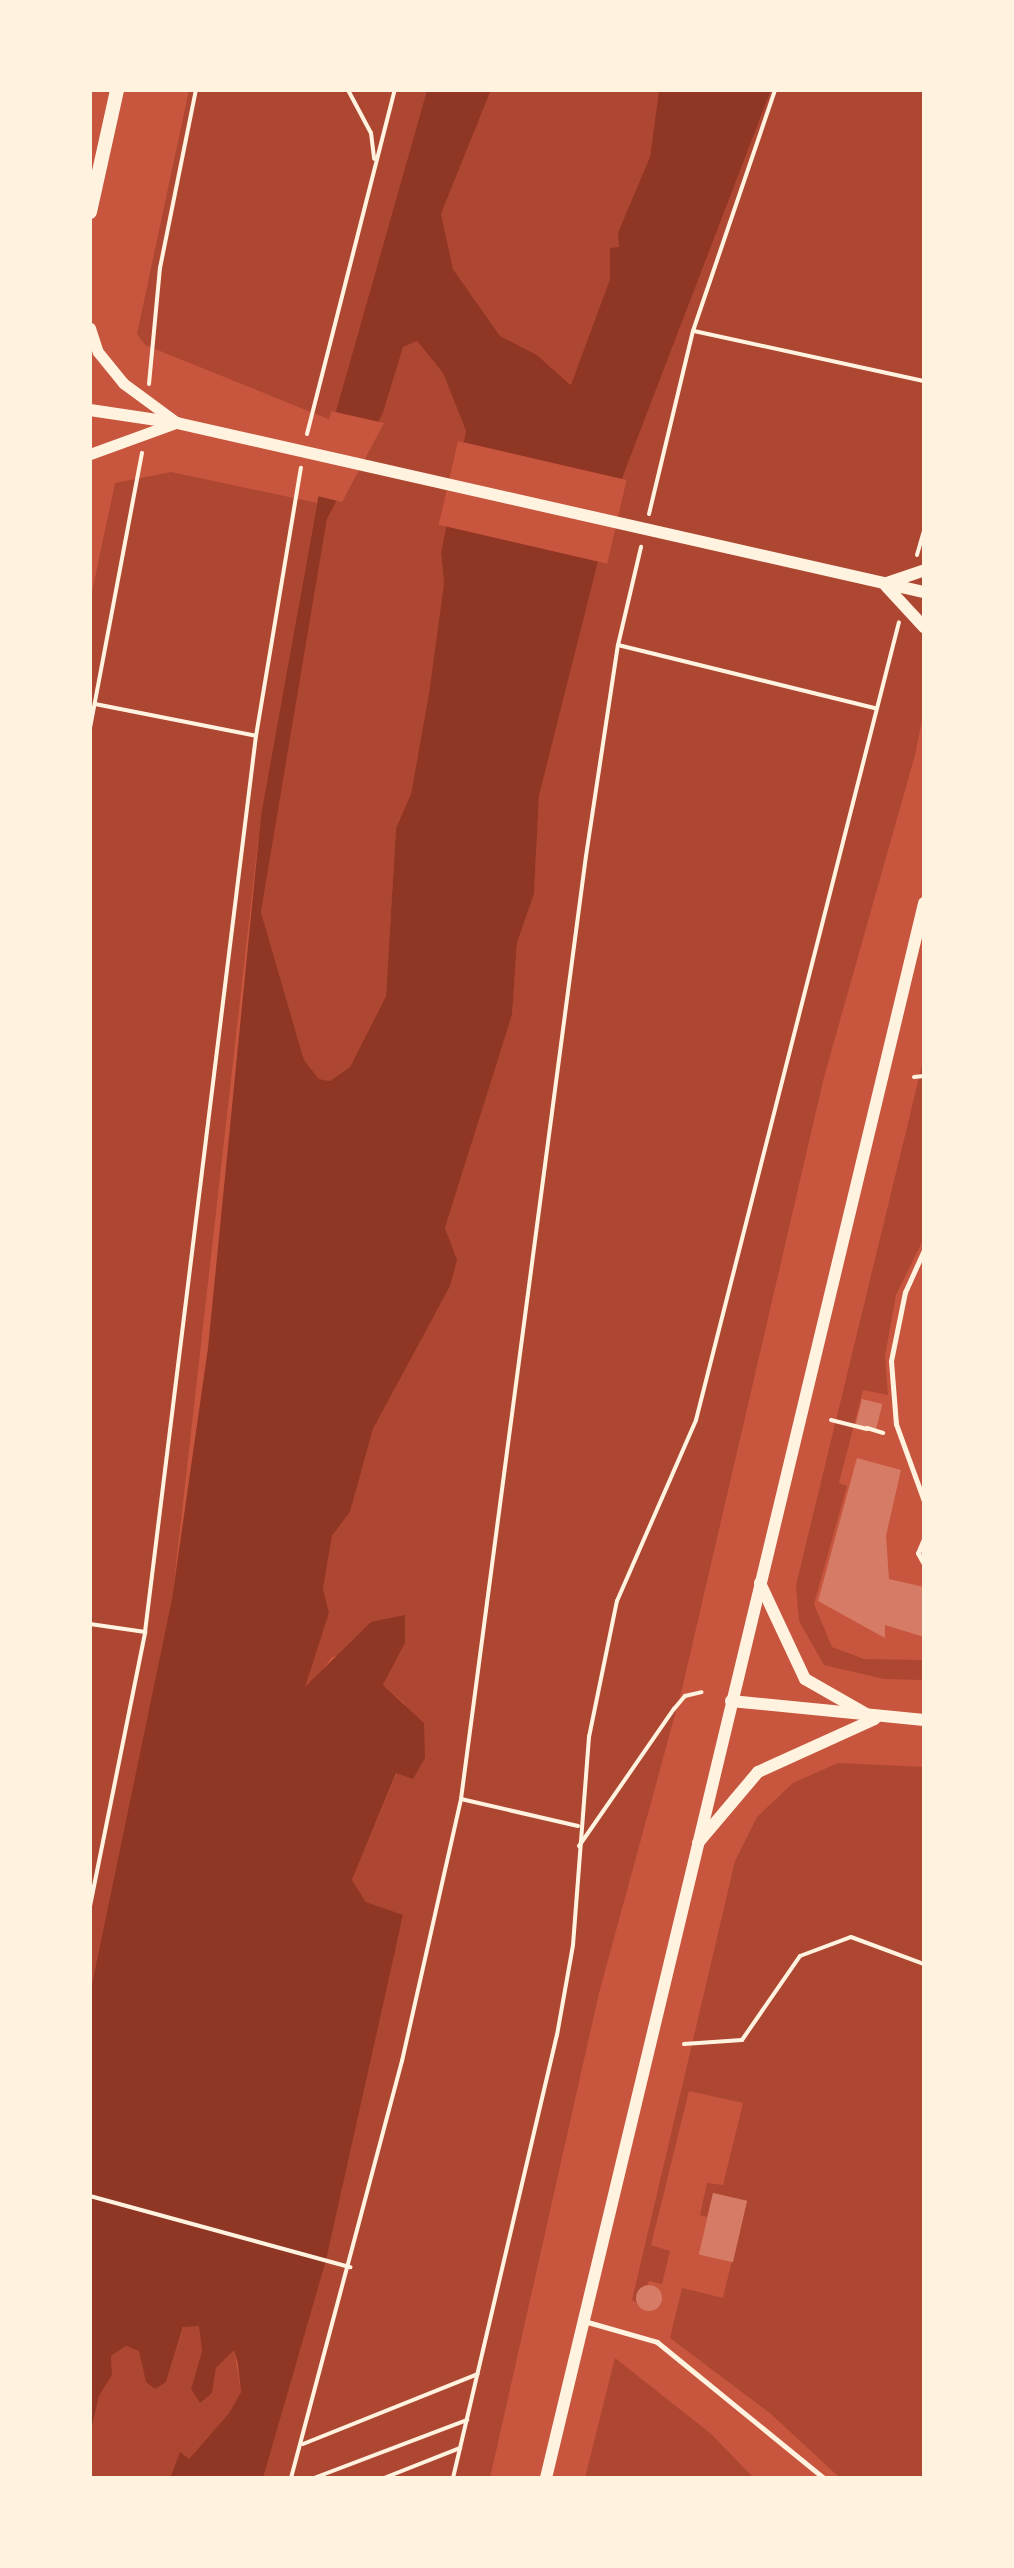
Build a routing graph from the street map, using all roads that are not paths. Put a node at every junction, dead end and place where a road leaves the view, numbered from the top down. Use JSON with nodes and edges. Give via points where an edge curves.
{"nodes":[{"id":1,"x":117,"y":90,"type":"edge"},
{"id":2,"x":90,"y":212,"type":"edge"},
{"id":3,"x":90,"y":328,"type":"edge"},
{"id":4,"x":91,"y":410,"type":"edge"},
{"id":5,"x":177,"y":422,"type":"junction"},
{"id":6,"x":90,"y":454,"type":"edge"},
{"id":7,"x":920,"y":565,"type":"edge"},
{"id":8,"x":884,"y":584,"type":"junction"},
{"id":9,"x":924,"y":592,"type":"edge"},
{"id":10,"x":924,"y":627,"type":"edge"},
{"id":11,"x":924,"y":903,"type":"edge"},
{"id":12,"x":924,"y":1250,"type":"edge"},
{"id":13,"x":924,"y":1501,"type":"edge"},
{"id":14,"x":924,"y":1539,"type":"edge"},
{"id":15,"x":924,"y":1564,"type":"edge"},
{"id":16,"x":759,"y":1581,"type":"junction"},
{"id":17,"x":730,"y":1701,"type":"junction"},
{"id":18,"x":875,"y":1719,"type":"junction"},
{"id":19,"x":924,"y":1720,"type":"edge"},
{"id":20,"x":696,"y":1845,"type":"junction"},
{"id":21,"x":584,"y":2320,"type":"junction"},
{"id":22,"x":546,"y":2478,"type":"edge"},
{"id":23,"x":824,"y":2478,"type":"edge"}],
"edges":[{"from":1,"to":2,"type":"main road"},
{"from":3,"to":5,"type":"street","via":[[106,365]]},
{"from":4,"to":5,"type":"main road"},
{"from":5,"to":6,"type":"street"},
{"from":5,"to":8,"type":"main road"},
{"from":7,"to":8,"type":"main road"},
{"from":8,"to":9,"type":"main road"},
{"from":8,"to":10,"type":"main road"},
{"from":11,"to":16,"type":"main road"},
{"from":12,"to":13,"type":"lane","via":[[905,1292],[891,1361],[896,1424]]},
{"from":14,"to":15,"type":"lane","via":[[918,1553]]},
{"from":16,"to":17,"type":"main road"},
{"from":16,"to":18,"type":"main road","via":[[787,1654],[805,1679]]},
{"from":17,"to":18,"type":"main road"},
{"from":17,"to":20,"type":"main road"},
{"from":18,"to":19,"type":"main road"},
{"from":18,"to":20,"type":"main road","via":[[758,1772]]},
{"from":20,"to":21,"type":"main road"},
{"from":21,"to":22,"type":"main road"},
{"from":21,"to":23,"type":"lane","via":[[657,2342]]}]}
